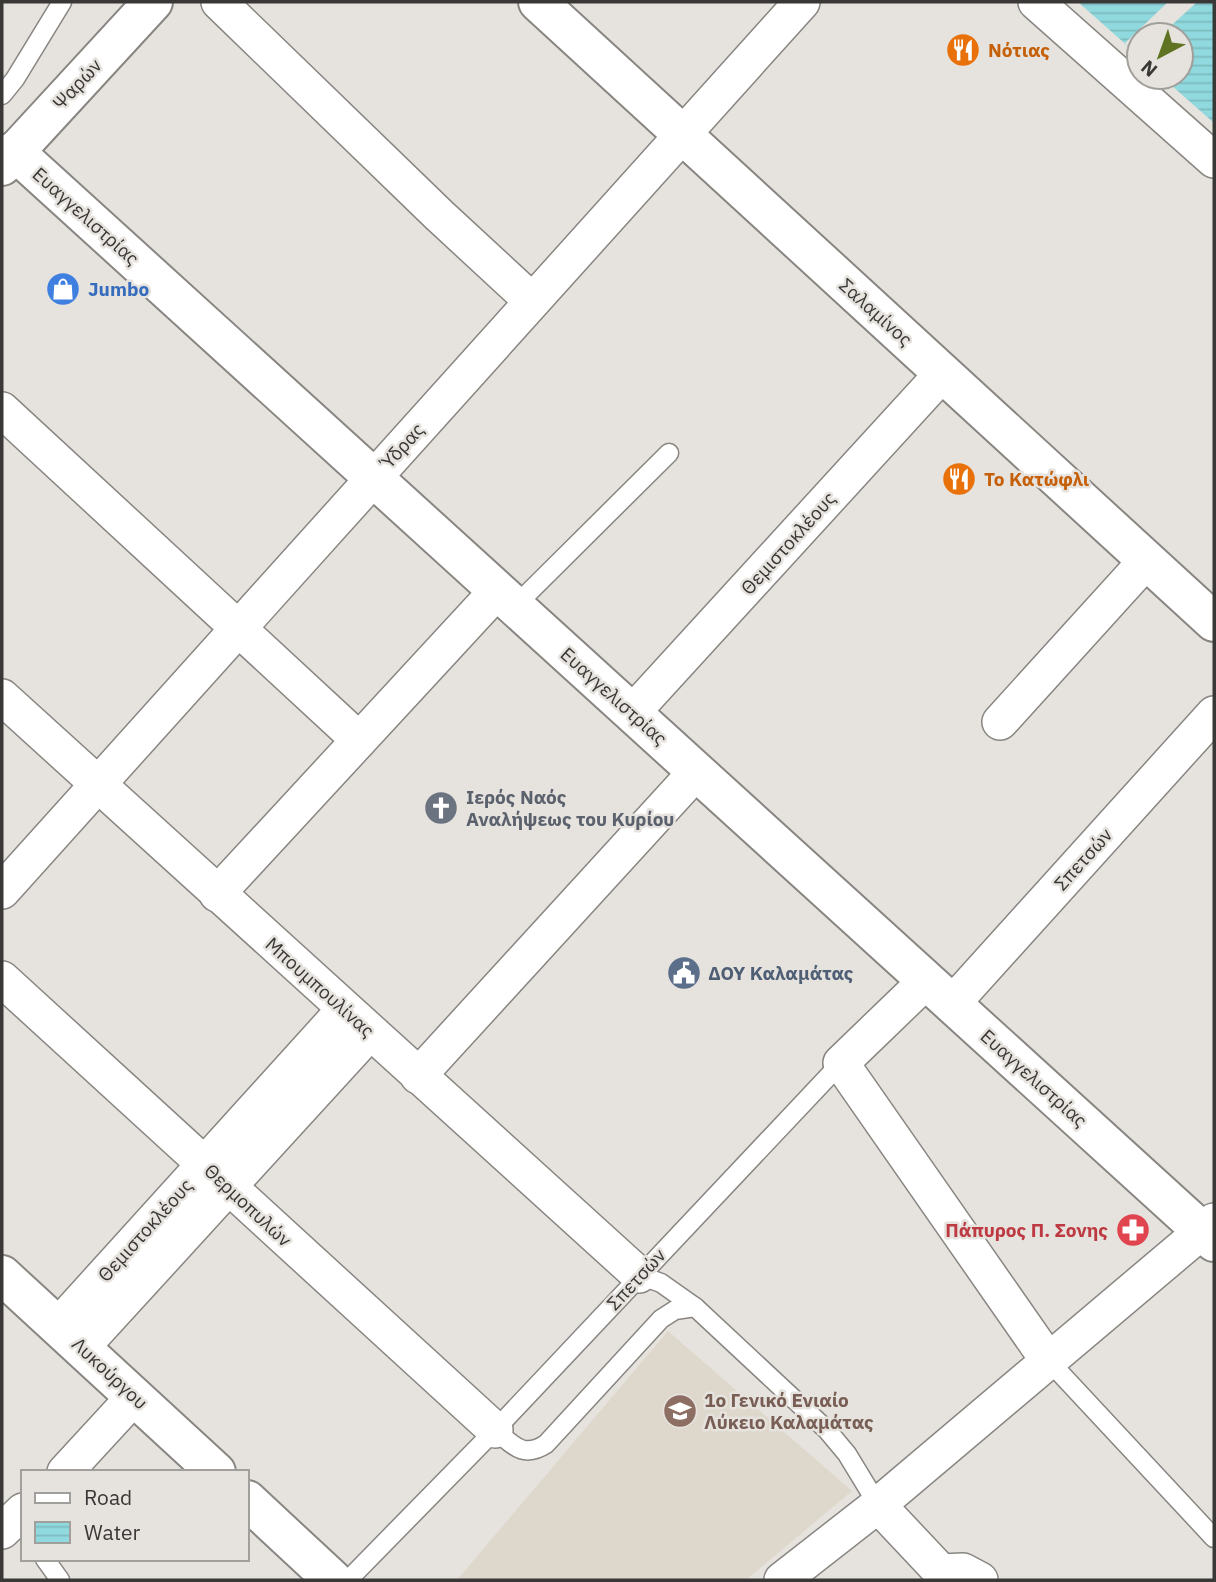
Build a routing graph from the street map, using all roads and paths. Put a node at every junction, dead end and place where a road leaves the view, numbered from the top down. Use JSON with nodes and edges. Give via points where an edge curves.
{"nodes":[{"id":1,"x":62,"y":2,"type":"edge"},
{"id":2,"x":153,"y":2,"type":"edge"},
{"id":3,"x":219,"y":2,"type":"edge"},
{"id":4,"x":538,"y":2,"type":"edge"},
{"id":5,"x":802,"y":2,"type":"edge"},
{"id":6,"x":1036,"y":2,"type":"edge"},
{"id":7,"x":2,"y":95,"type":"edge"},
{"id":8,"x":683,"y":134,"type":"junction"},
{"id":9,"x":8,"y":159,"type":"edge"},
{"id":10,"x":1214,"y":160,"type":"edge"},
{"id":11,"x":532,"y":301,"type":"junction"},
{"id":12,"x":943,"y":373,"type":"junction"},
{"id":13,"x":2,"y":410,"type":"edge"},
{"id":14,"x":669,"y":453,"type":"dead end"},
{"id":15,"x":374,"y":478,"type":"junction"},
{"id":16,"x":1147,"y":560,"type":"junction"},
{"id":17,"x":507,"y":598,"type":"junction"},
{"id":18,"x":1214,"y":622,"type":"edge"},
{"id":19,"x":238,"y":628,"type":"junction"},
{"id":20,"x":2,"y":697,"type":"edge"},
{"id":21,"x":632,"y":713,"type":"junction"},
{"id":22,"x":1214,"y":714,"type":"edge"},
{"id":23,"x":1000,"y":722,"type":"dead end"},
{"id":24,"x":359,"y":740,"type":"junction"},
{"id":25,"x":697,"y":771,"type":"junction"},
{"id":26,"x":97,"y":786,"type":"junction"},
{"id":27,"x":2,"y":891,"type":"edge"},
{"id":28,"x":217,"y":894,"type":"junction"},
{"id":29,"x":2,"y":979,"type":"edge"},
{"id":30,"x":940,"y":992,"type":"junction"},
{"id":31,"x":358,"y":1021,"type":"junction"},
{"id":32,"x":841,"y":1063,"type":"junction"},
{"id":33,"x":418,"y":1076,"type":"junction"},
{"id":34,"x":217,"y":1176,"type":"junction"},
{"id":35,"x":1210,"y":1231,"type":"edge"},
{"id":36,"x":2,"y":1275,"type":"edge"},
{"id":37,"x":639,"y":1275,"type":"junction"},
{"id":38,"x":695,"y":1307,"type":"junction"},
{"id":39,"x":70,"y":1336,"type":"junction"},
{"id":40,"x":1048,"y":1360,"type":"junction"},
{"id":41,"x":135,"y":1396,"type":"junction"},
{"id":42,"x":495,"y":1430,"type":"junction"},
{"id":43,"x":67,"y":1470,"type":"edge"},
{"id":44,"x":214,"y":1470,"type":"edge"},
{"id":45,"x":248,"y":1501,"type":"edge"},
{"id":46,"x":878,"y":1505,"type":"junction"},
{"id":47,"x":1214,"y":1538,"type":"edge"},
{"id":48,"x":46,"y":1561,"type":"edge"},
{"id":49,"x":936,"y":1576,"type":"edge"},
{"id":50,"x":60,"y":1580,"type":"edge"},
{"id":51,"x":333,"y":1580,"type":"edge"},
{"id":52,"x":348,"y":1580,"type":"edge"},
{"id":53,"x":782,"y":1580,"type":"edge"},
{"id":54,"x":980,"y":1580,"type":"edge"}],
"edges":[{"from":1,"to":7,"type":"lane"},
{"from":2,"to":9,"type":"street","name":"Ψαρών"},
{"from":3,"to":11,"type":"street"},
{"from":4,"to":8,"type":"street","name":"Σαλαμίνος"},
{"from":5,"to":8,"type":"street","name":"Ύδρας"},
{"from":6,"to":10,"type":"street"},
{"from":8,"to":11,"type":"street","name":"Ύδρας"},
{"from":8,"to":12,"type":"street","name":"Σαλαμίνος"},
{"from":9,"to":15,"type":"street","name":"Ευαγγελιστρίας"},
{"from":11,"to":15,"type":"street","name":"Ύδρας"},
{"from":12,"to":16,"type":"street","name":"Σαλαμίνος"},
{"from":12,"to":21,"type":"street","name":"Θεμιστοκλέους"},
{"from":13,"to":19,"type":"street"},
{"from":14,"to":17,"type":"lane"},
{"from":15,"to":17,"type":"street","name":"Ευαγγελιστρίας"},
{"from":15,"to":19,"type":"street","name":"Ύδρας"},
{"from":16,"to":18,"type":"street","name":"Σαλαμίνος"},
{"from":16,"to":23,"type":"street"},
{"from":17,"to":21,"type":"street","name":"Ευαγγελιστρίας"},
{"from":17,"to":24,"type":"street"},
{"from":19,"to":24,"type":"street"},
{"from":19,"to":26,"type":"street","name":"Ύδρας"},
{"from":20,"to":26,"type":"street","name":"Μπουμπουλίνας"},
{"from":21,"to":25,"type":"street","name":"Ευαγγελιστρίας"},
{"from":22,"to":30,"type":"street","name":"Σπετσών"},
{"from":24,"to":28,"type":"street"},
{"from":25,"to":30,"type":"street","name":"Ευαγγελιστρίας"},
{"from":25,"to":33,"type":"street"},
{"from":26,"to":27,"type":"street","name":"Ύδρας"},
{"from":26,"to":28,"type":"street","name":"Μπουμπουλίνας"},
{"from":28,"to":31,"type":"street","name":"Μπουμπουλίνας"},
{"from":29,"to":34,"type":"street","name":"Θερμοπυλών"},
{"from":30,"to":32,"type":"street","name":"Σπετσών"},
{"from":30,"to":35,"type":"street","name":"Ευαγγελιστρίας"},
{"from":31,"to":33,"type":"street","name":"Μπουμπουλίνας"},
{"from":31,"to":34,"type":"street","name":"Θεμιστοκλέους"},
{"from":32,"to":37,"type":"lane","name":"Σπετσών"},
{"from":32,"to":40,"type":"street"},
{"from":33,"to":37,"type":"street","name":"Μπουμπουλίνας"},
{"from":34,"to":39,"type":"street","name":"Θεμιστοκλέους"},
{"from":34,"to":42,"type":"street","name":"Θερμοπυλών"},
{"from":35,"to":40,"type":"street"},
{"from":36,"to":39,"type":"street","name":"Λυκούργου"},
{"from":37,"to":38,"type":"lane"},
{"from":37,"to":42,"type":"lane","name":"Σπετσών"},
{"from":38,"to":42,"type":"lane","via":[[675,1310],[661,1319],[546,1444],[524,1451]]},
{"from":38,"to":46,"type":"lane","via":[[827,1430]]},
{"from":39,"to":41,"type":"street","name":"Λυκούργου"},
{"from":40,"to":46,"type":"street"},
{"from":40,"to":47,"type":"lane"},
{"from":41,"to":43,"type":"street"},
{"from":41,"to":44,"type":"street","name":"Λυκούργου"},
{"from":42,"to":52,"type":"lane","name":"Σπετσών"},
{"from":45,"to":51,"type":"street"},
{"from":46,"to":49,"type":"street"},
{"from":46,"to":53,"type":"street"},
{"from":48,"to":50,"type":"lane"},
{"from":49,"to":54,"type":"street","via":[[962,1571]]}]}
